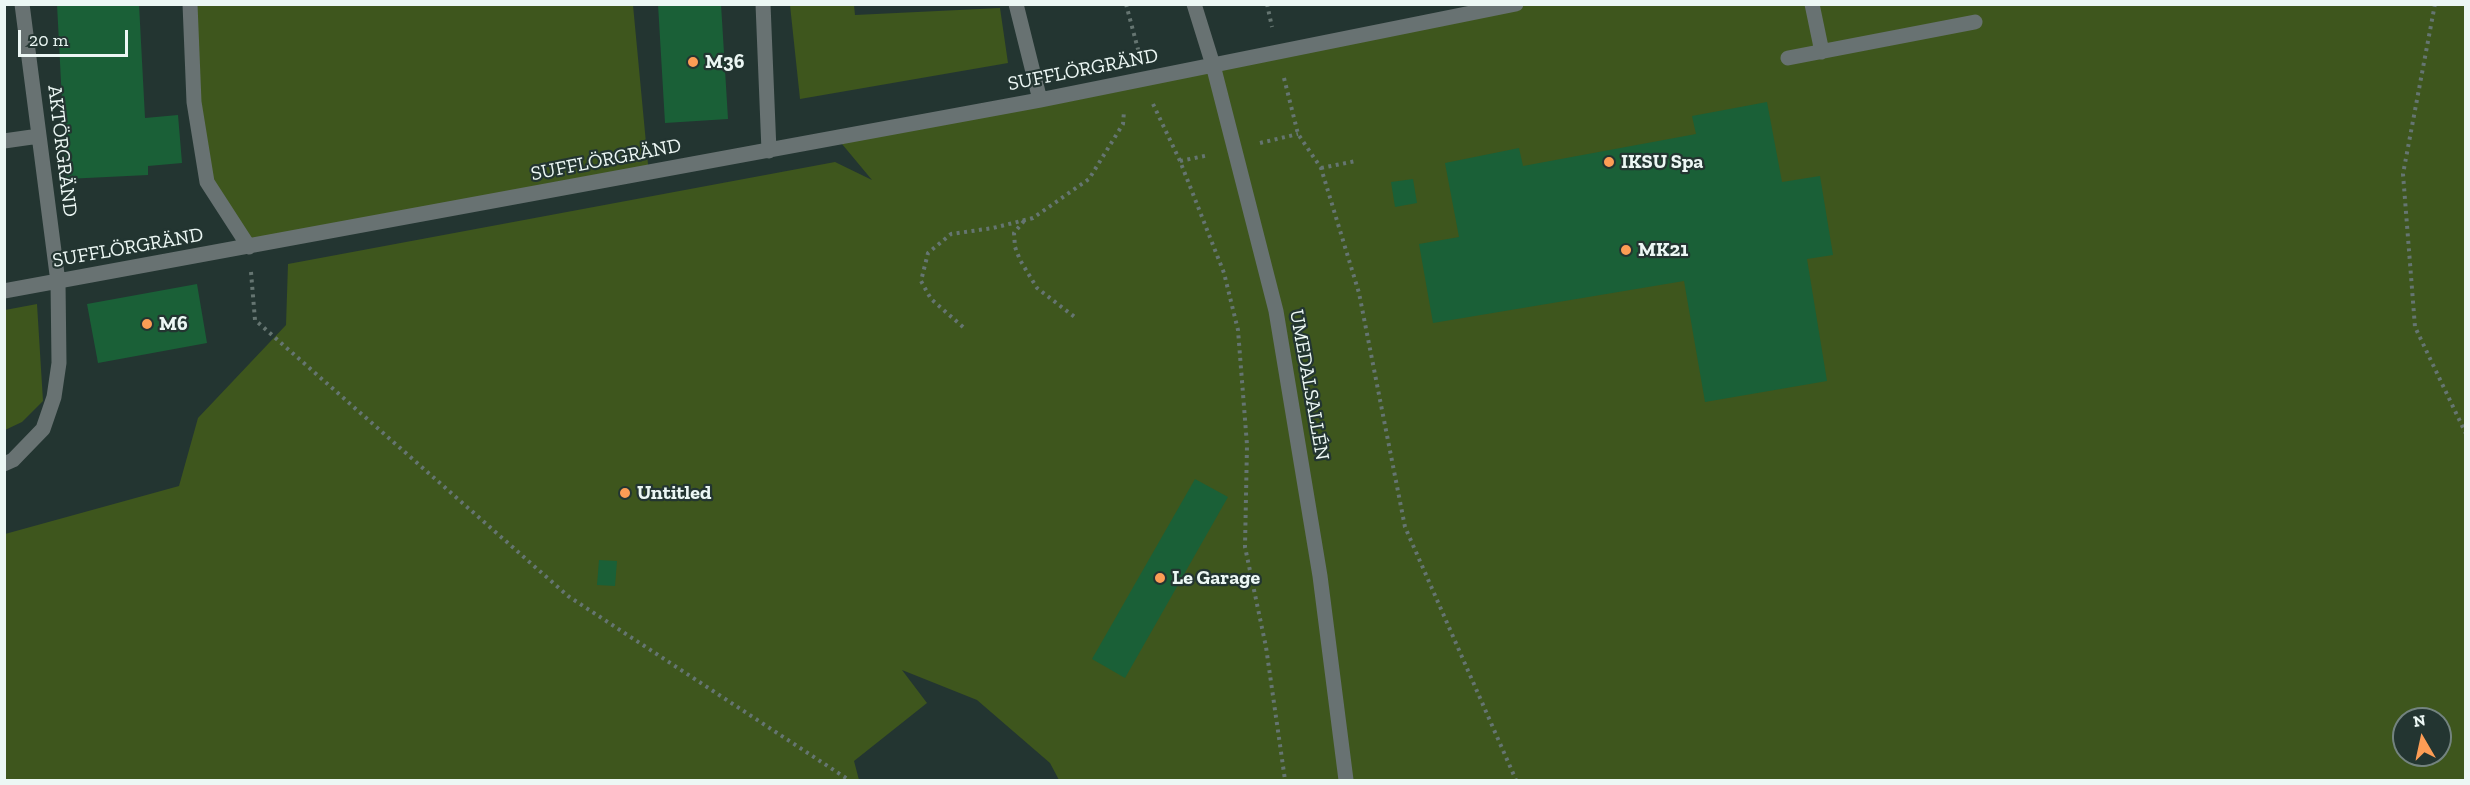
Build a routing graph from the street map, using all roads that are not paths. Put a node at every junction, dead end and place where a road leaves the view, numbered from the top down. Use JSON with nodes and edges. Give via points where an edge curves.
{"nodes":[{"id":1,"x":22,"y":4,"type":"edge"},
{"id":2,"x":190,"y":4,"type":"edge"},
{"id":3,"x":763,"y":4,"type":"edge"},
{"id":4,"x":1016,"y":4,"type":"edge"},
{"id":5,"x":1194,"y":4,"type":"edge"},
{"id":6,"x":1516,"y":4,"type":"edge"},
{"id":7,"x":1812,"y":4,"type":"edge"},
{"id":8,"x":1975,"y":22,"type":"dead end"},
{"id":9,"x":1822,"y":52,"type":"junction"},
{"id":10,"x":1788,"y":58,"type":"dead end"},
{"id":11,"x":1214,"y":65,"type":"junction"},
{"id":12,"x":1040,"y":100,"type":"junction"},
{"id":13,"x":39,"y":136,"type":"junction"},
{"id":14,"x":4,"y":141,"type":"edge"},
{"id":15,"x":769,"y":151,"type":"junction"},
{"id":16,"x":249,"y":247,"type":"junction"},
{"id":17,"x":57,"y":282,"type":"junction"},
{"id":18,"x":4,"y":291,"type":"edge"},
{"id":19,"x":4,"y":464,"type":"edge"},
{"id":20,"x":1346,"y":780,"type":"edge"}],
"edges":[{"from":1,"to":13,"type":"street","name":"AKTÖRGRÄND"},
{"from":2,"to":16,"type":"street","via":[[194,102],[207,182]]},
{"from":3,"to":15,"type":"street"},
{"from":4,"to":12,"type":"street"},
{"from":5,"to":11,"type":"street","name":"UMEDALSALLÉN"},
{"from":6,"to":11,"type":"street","name":"SUFFLÖRGRÄND"},
{"from":7,"to":9,"type":"street"},
{"from":8,"to":9,"type":"street"},
{"from":9,"to":10,"type":"street"},
{"from":11,"to":12,"type":"street","name":"SUFFLÖRGRÄND"},
{"from":11,"to":20,"type":"street","name":"UMEDALSALLÉN","via":[[1276,311],[1320,576]]},
{"from":12,"to":15,"type":"street","name":"SUFFLÖRGRÄND"},
{"from":13,"to":14,"type":"street"},
{"from":13,"to":17,"type":"street","name":"AKTÖRGRÄND"},
{"from":15,"to":16,"type":"street","name":"SUFFLÖRGRÄND"},
{"from":16,"to":17,"type":"street","name":"SUFFLÖRGRÄND"},
{"from":17,"to":18,"type":"street","name":"SUFFLÖRGRÄND"},
{"from":17,"to":19,"type":"street","name":"AKTÖRGRÄND","via":[[59,363],[54,397],[43,429],[13,460]]}]}
